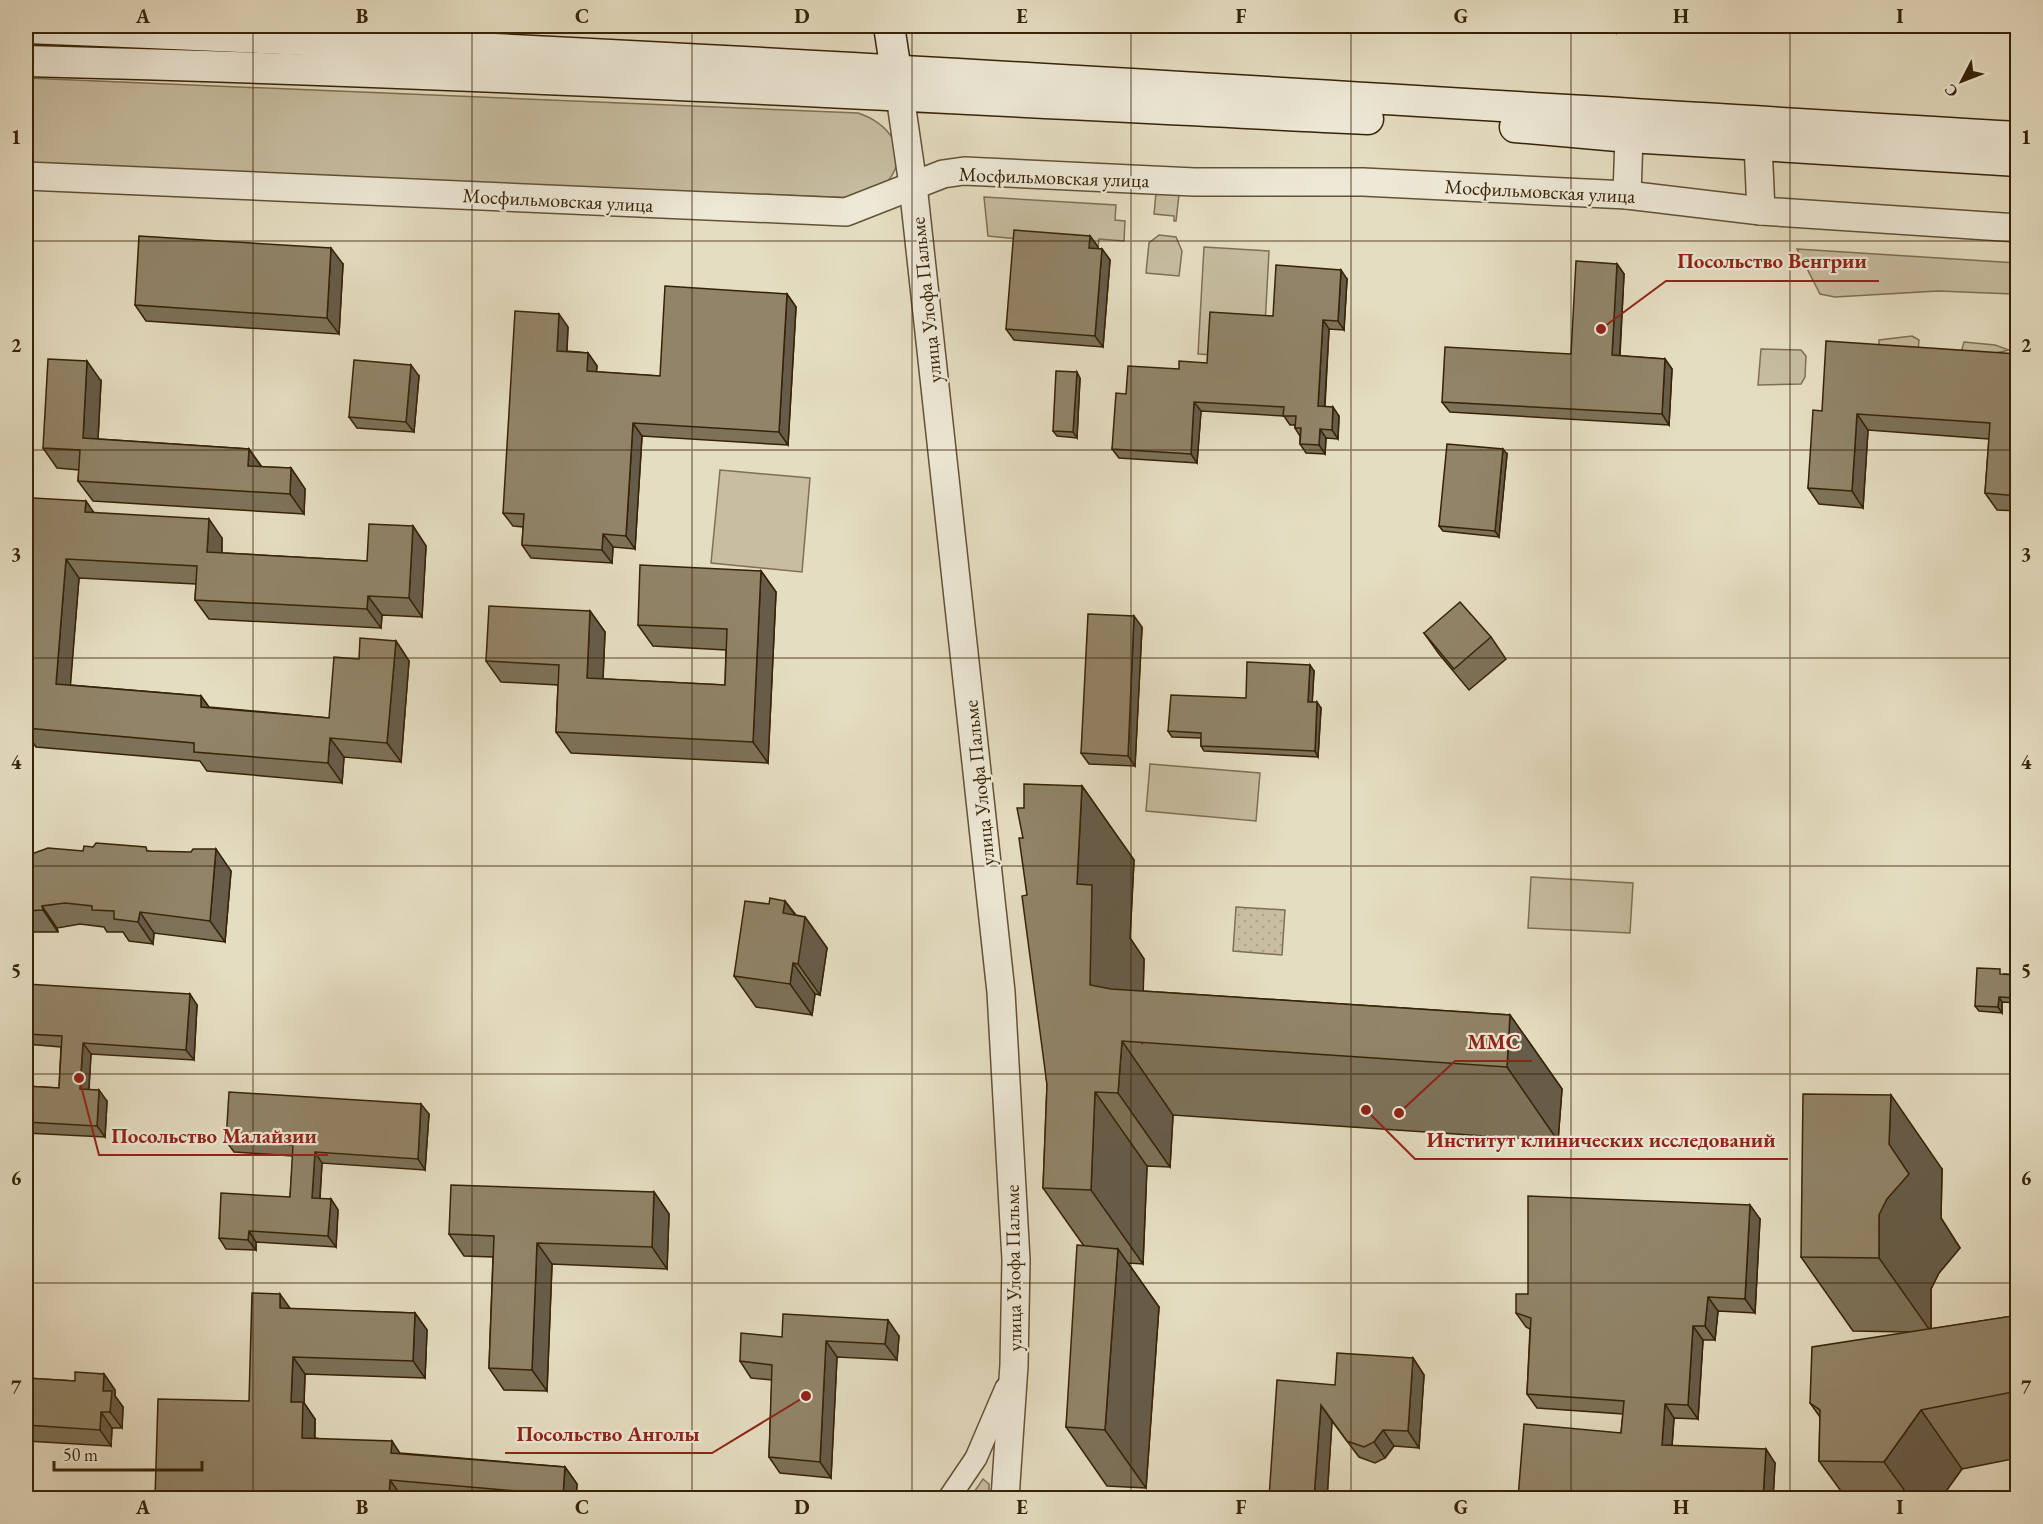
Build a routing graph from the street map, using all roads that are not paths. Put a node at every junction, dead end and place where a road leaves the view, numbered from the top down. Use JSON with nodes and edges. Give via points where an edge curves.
{"nodes":[{"id":1,"x":889,"y":26,"type":"edge"},
{"id":2,"x":26,"y":28,"type":"edge"},
{"id":3,"x":26,"y":61,"type":"edge"},
{"id":4,"x":898,"y":84,"type":"junction"},
{"id":5,"x":2018,"y":137,"type":"edge"},
{"id":6,"x":1629,"y":138,"type":"junction"},
{"id":7,"x":1758,"y":144,"type":"junction"},
{"id":8,"x":2018,"y":161,"type":"edge"},
{"id":9,"x":26,"y":176,"type":"edge"},
{"id":10,"x":913,"y":185,"type":"junction"},
{"id":11,"x":1627,"y":195,"type":"junction"},
{"id":12,"x":1761,"y":211,"type":"junction"},
{"id":13,"x":2018,"y":228,"type":"edge"},
{"id":14,"x":1014,"y":1365,"type":"junction"},
{"id":15,"x":949,"y":1498,"type":"edge"},
{"id":16,"x":1005,"y":1498,"type":"edge"}],
"edges":[{"from":1,"to":4,"type":"main road"},
{"from":2,"to":4,"type":"main road"},
{"from":3,"to":4,"type":"main road"},
{"from":4,"to":5,"type":"main road"},
{"from":4,"to":6,"type":"main road"},
{"from":4,"to":10,"type":"street","name":"улица Улофа Пальме"},
{"from":6,"to":7,"type":"main road"},
{"from":6,"to":11,"type":"street"},
{"from":7,"to":8,"type":"main road"},
{"from":7,"to":12,"type":"street"},
{"from":9,"to":10,"type":"street","name":"Мосфильмовская улица","via":[[846,212]]},
{"from":10,"to":11,"type":"street","name":"Мосфильмовская улица","via":[[964,171],[1194,182],[1364,182]]},
{"from":10,"to":14,"type":"street","name":"улица Улофа Пальме","via":[[1001,992],[1016,1260]]},
{"from":11,"to":12,"type":"street","name":"Мосфильмовская улица"},
{"from":12,"to":13,"type":"street","name":"Мосфильмовская улица"},
{"from":14,"to":15,"type":"street","via":[[981,1449]]},
{"from":14,"to":16,"type":"street","name":"улица Улофа Пальме"}]}
